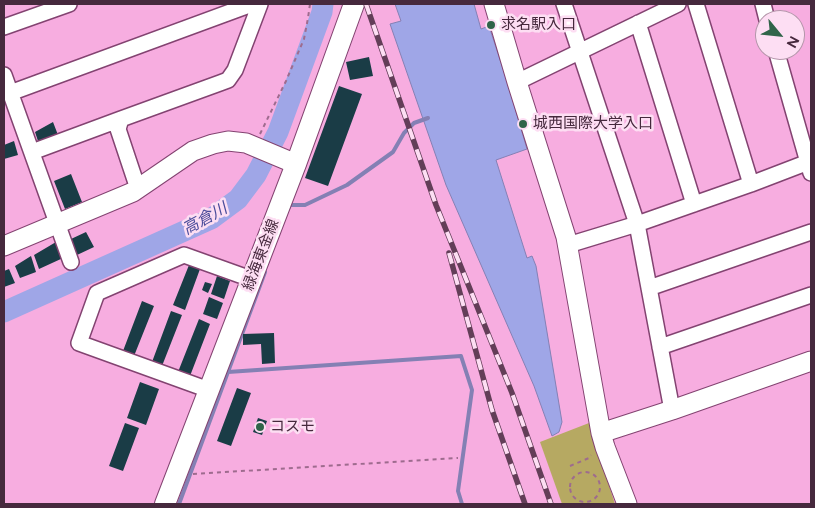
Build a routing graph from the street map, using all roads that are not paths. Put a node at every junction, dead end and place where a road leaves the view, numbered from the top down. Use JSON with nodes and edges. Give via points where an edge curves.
{"nodes":[{"id":1,"x":68,"y":4,"type":"edge"},
{"id":2,"x":252,"y":4,"type":"edge"},
{"id":3,"x":260,"y":4,"type":"edge"},
{"id":4,"x":354,"y":4,"type":"edge"},
{"id":5,"x":494,"y":4,"type":"edge"},
{"id":6,"x":564,"y":4,"type":"edge"},
{"id":7,"x":678,"y":4,"type":"edge"},
{"id":8,"x":696,"y":4,"type":"edge"},
{"id":9,"x":638,"y":23,"type":"junction"},
{"id":10,"x":4,"y":27,"type":"edge"},
{"id":11,"x":580,"y":51,"type":"junction"},
{"id":12,"x":779,"y":60,"type":"edge"},
{"id":13,"x":4,"y":75,"type":"edge"},
{"id":14,"x":517,"y":82,"type":"junction"},
{"id":15,"x":10,"y":93,"type":"junction"},
{"id":16,"x":121,"y":119,"type":"junction"},
{"id":17,"x":32,"y":152,"type":"junction"},
{"id":18,"x":289,"y":162,"type":"junction"},
{"id":19,"x":810,"y":166,"type":"edge"},
{"id":20,"x":751,"y":184,"type":"junction"},
{"id":21,"x":138,"y":188,"type":"junction"},
{"id":22,"x":694,"y":204,"type":"junction"},
{"id":23,"x":57,"y":223,"type":"junction"},
{"id":24,"x":637,"y":224,"type":"junction"},
{"id":25,"x":811,"y":232,"type":"edge"},
{"id":26,"x":568,"y":245,"type":"junction"},
{"id":27,"x":4,"y":246,"type":"edge"},
{"id":28,"x":71,"y":262,"type":"dead end"},
{"id":29,"x":251,"y":279,"type":"junction"},
{"id":30,"x":649,"y":288,"type":"junction"},
{"id":31,"x":811,"y":295,"type":"edge"},
{"id":32,"x":660,"y":347,"type":"junction"},
{"id":33,"x":811,"y":361,"type":"edge"},
{"id":34,"x":209,"y":390,"type":"junction"},
{"id":35,"x":672,"y":410,"type":"junction"},
{"id":36,"x":601,"y":433,"type":"junction"},
{"id":37,"x":165,"y":504,"type":"edge"},
{"id":38,"x":627,"y":504,"type":"edge"}],
"edges":[{"from":1,"to":10,"type":"street"},
{"from":2,"to":15,"type":"street"},
{"from":3,"to":16,"type":"street","via":[[235,70],[228,80]]},
{"from":4,"to":18,"type":"main road","name":"緑海東金線"},
{"from":5,"to":14,"type":"street"},
{"from":6,"to":11,"type":"street"},
{"from":7,"to":9,"type":"street"},
{"from":8,"to":20,"type":"street"},
{"from":9,"to":11,"type":"street"},
{"from":9,"to":22,"type":"street"},
{"from":11,"to":14,"type":"street"},
{"from":11,"to":24,"type":"street"},
{"from":12,"to":19,"type":"street"},
{"from":13,"to":15,"type":"street"},
{"from":14,"to":26,"type":"street"},
{"from":15,"to":17,"type":"street"},
{"from":16,"to":17,"type":"street"},
{"from":16,"to":21,"type":"street","via":[[118,129]]},
{"from":17,"to":23,"type":"street"},
{"from":18,"to":21,"type":"street","via":[[246,143],[228,141],[193,152]]},
{"from":18,"to":29,"type":"main road","name":"緑海東金線"},
{"from":19,"to":20,"type":"street"},
{"from":20,"to":22,"type":"street"},
{"from":21,"to":23,"type":"street"},
{"from":22,"to":24,"type":"street"},
{"from":23,"to":27,"type":"street"},
{"from":23,"to":28,"type":"street"},
{"from":24,"to":26,"type":"street"},
{"from":24,"to":30,"type":"street"},
{"from":25,"to":30,"type":"street"},
{"from":26,"to":36,"type":"street"},
{"from":29,"to":34,"type":"main road","name":"緑海東金線"},
{"from":29,"to":34,"type":"street","via":[[184,256],[97,293],[79,343]]},
{"from":30,"to":32,"type":"street"},
{"from":31,"to":32,"type":"street"},
{"from":32,"to":35,"type":"street"},
{"from":33,"to":35,"type":"street"},
{"from":34,"to":37,"type":"main road","name":"緑海東金線"},
{"from":35,"to":36,"type":"street"},
{"from":36,"to":38,"type":"street"}]}
